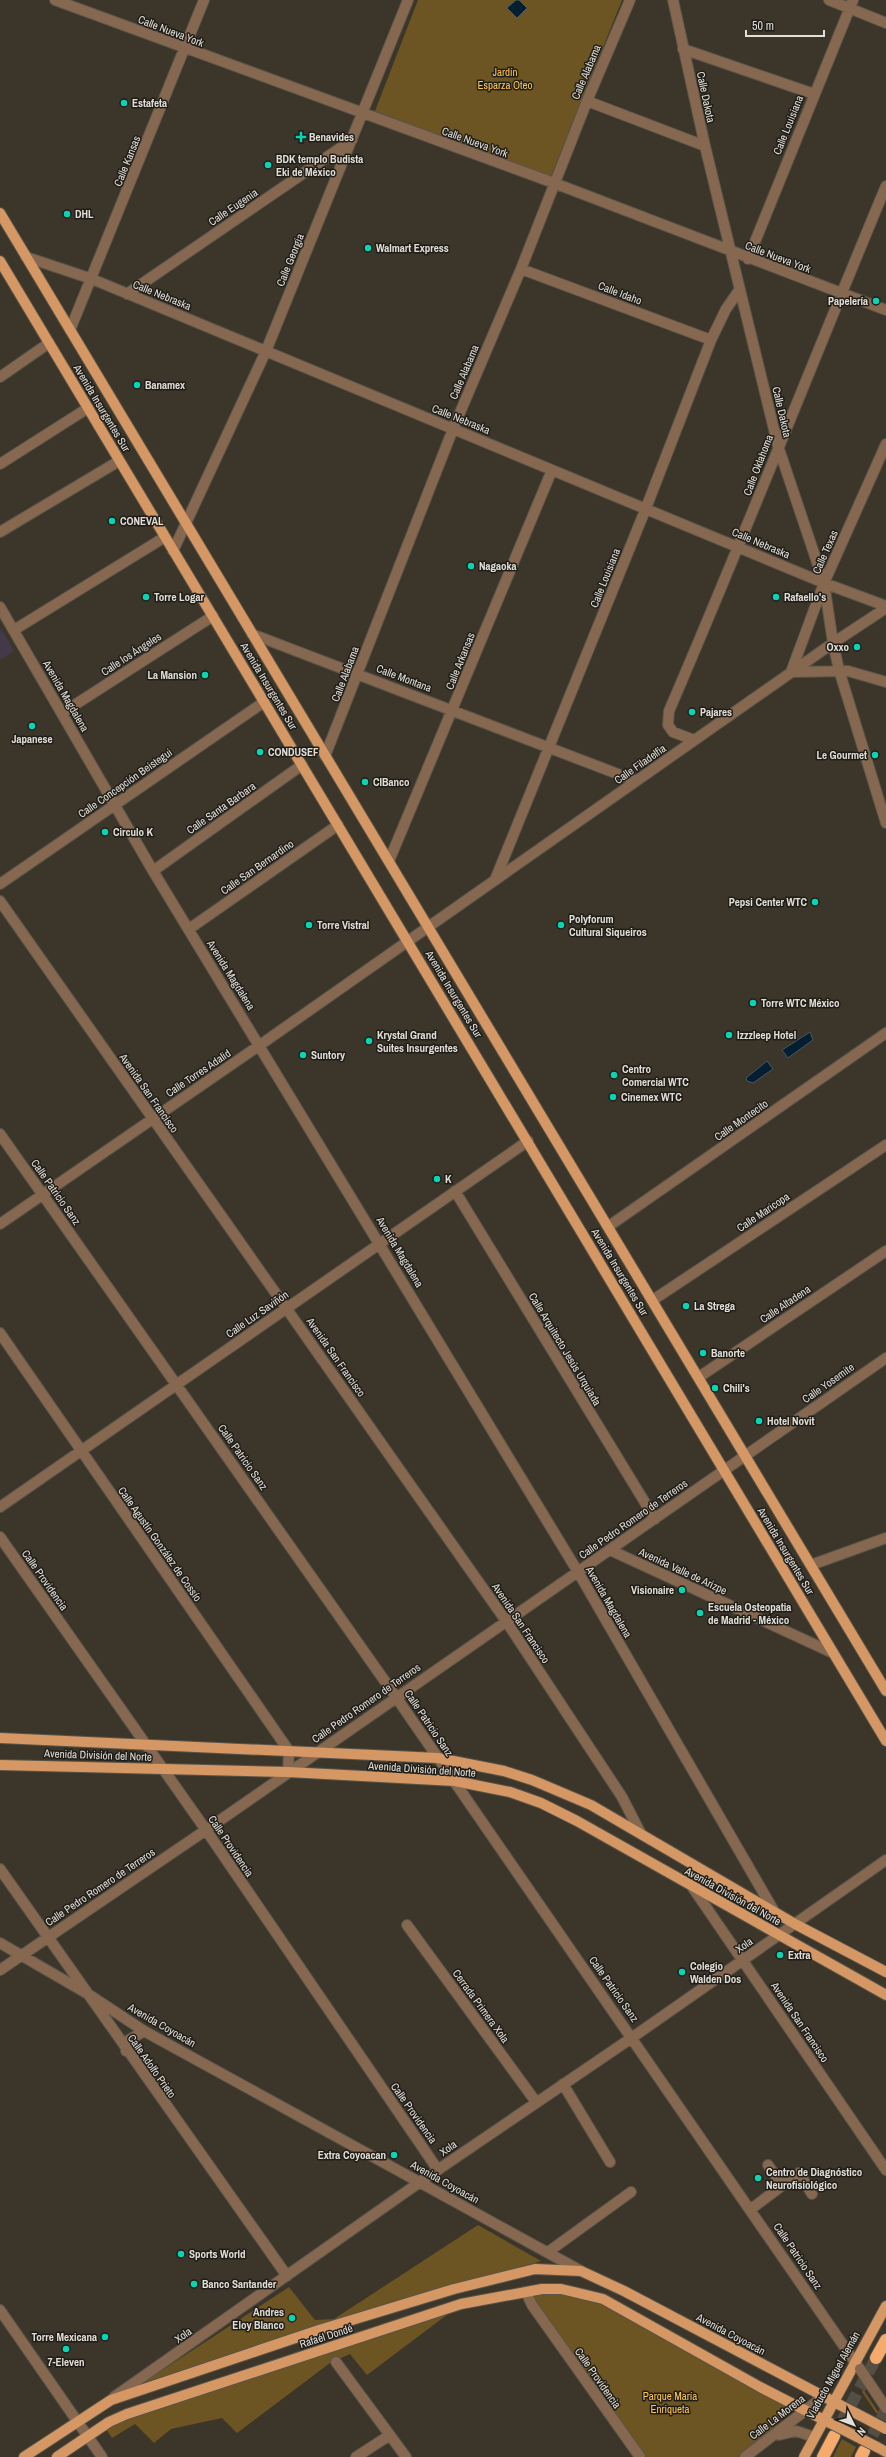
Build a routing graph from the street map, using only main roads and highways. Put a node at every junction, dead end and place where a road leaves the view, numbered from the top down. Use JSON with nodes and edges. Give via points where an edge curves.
{"nodes":[{"id":1,"x":0,"y":213,"type":"edge"},
{"id":2,"x":0,"y":261,"type":"edge"},
{"id":3,"x":886,"y":1691,"type":"edge"},
{"id":4,"x":0,"y":1738,"type":"edge"},
{"id":5,"x":886,"y":1741,"type":"edge"},
{"id":6,"x":0,"y":1765,"type":"edge"},
{"id":7,"x":886,"y":1972,"type":"edge"},
{"id":8,"x":886,"y":1995,"type":"edge"},
{"id":9,"x":581,"y":2271,"type":"joint"},
{"id":10,"x":886,"y":2306,"type":"edge"},
{"id":11,"x":886,"y":2340,"type":"edge"},
{"id":12,"x":876,"y":2358,"type":"tunnel mouth"},
{"id":13,"x":111,"y":2400,"type":"joint"},
{"id":14,"x":837,"y":2403,"type":"junction"},
{"id":15,"x":827,"y":2421,"type":"junction"},
{"id":16,"x":886,"y":2429,"type":"edge"},
{"id":17,"x":834,"y":2436,"type":"tunnel mouth"},
{"id":18,"x":883,"y":2451,"type":"edge"},
{"id":19,"x":24,"y":2457,"type":"edge"},
{"id":20,"x":57,"y":2457,"type":"edge"},
{"id":21,"x":804,"y":2457,"type":"edge"},
{"id":22,"x":823,"y":2457,"type":"edge"},
{"id":23,"x":884,"y":2457,"type":"edge"}],
"edges":[{"from":1,"to":3,"type":"main road","name":"Avenida Insurgentes Sur"},
{"from":2,"to":5,"type":"main road","name":"Avenida Insurgentes Sur"},
{"from":4,"to":7,"type":"main road","name":"Avenida División del Norte","via":[[438,1758],[504,1771],[591,1805],[795,1924]]},
{"from":6,"to":8,"type":"main road","name":"Avenida División del Norte","via":[[288,1772],[455,1781],[497,1789],[541,1803],[577,1821]]},
{"from":9,"to":13,"type":"main road","name":"Rafaél Dondé","via":[[535,2269],[454,2289],[326,2328]]},
{"from":9,"to":14,"type":"main road","name":"Avenida Coyoacán"},
{"from":10,"to":14,"type":"main road","name":"Viaducto Miguel Alemán"},
{"from":11,"to":12,"type":"highway"},
{"from":13,"to":19,"type":"main road","name":"Xola"},
{"from":14,"to":15,"type":"main road","name":"Viaducto Miguel Alemán"},
{"from":14,"to":16,"type":"main road","name":"Avenida Coyoacán","bridge":true},
{"from":15,"to":18,"type":"main road","bridge":true},
{"from":15,"to":20,"type":"main road","name":"Rafaél Dondé","via":[[602,2299],[561,2289],[526,2292],[461,2304],[127,2414],[88,2435]]},
{"from":15,"to":21,"type":"main road","name":"Viaducto Miguel Alemán","via":[[814,2437]]},
{"from":17,"to":22,"type":"highway"},
{"from":18,"to":23,"type":"main road"}]}
